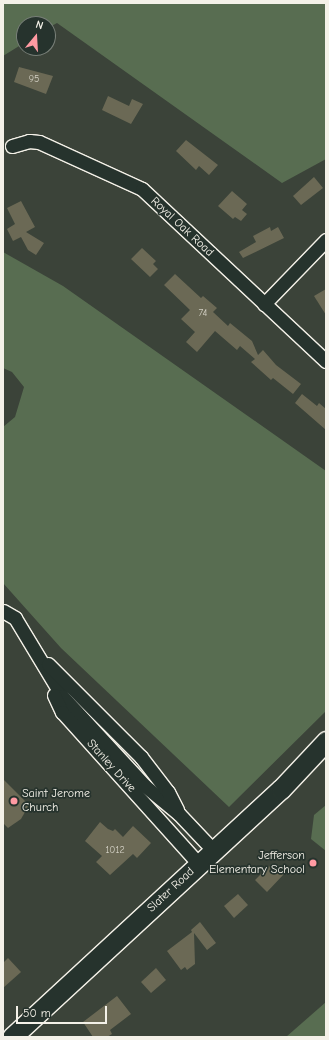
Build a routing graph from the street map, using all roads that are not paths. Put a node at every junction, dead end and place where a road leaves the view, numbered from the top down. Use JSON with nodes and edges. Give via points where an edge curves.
{"nodes":[{"id":1,"x":12,"y":146,"type":"dead end"},
{"id":2,"x":326,"y":240,"type":"edge"},
{"id":3,"x":264,"y":304,"type":"junction"},
{"id":4,"x":326,"y":361,"type":"edge"},
{"id":5,"x":3,"y":611,"type":"edge"},
{"id":6,"x":40,"y":657,"type":"junction"},
{"id":7,"x":326,"y":741,"type":"edge"},
{"id":8,"x":214,"y":851,"type":"junction"},
{"id":9,"x":199,"y":864,"type":"junction"},
{"id":10,"x":12,"y":1037,"type":"edge"}],
"edges":[{"from":1,"to":3,"type":"street","name":"Royal Oak Road","via":[[28,141],[39,142],[142,189]]},
{"from":2,"to":3,"type":"street"},
{"from":3,"to":4,"type":"street","name":"Royal Oak Road"},
{"from":5,"to":6,"type":"street","name":"Stanley Drive","via":[[15,618]]},
{"from":6,"to":8,"type":"street","name":"Stanley Drive","via":[[62,696],[144,786],[179,814]]},
{"from":6,"to":9,"type":"street","name":"Stanley Drive","via":[[48,684],[62,712]]},
{"from":7,"to":8,"type":"main road","name":"Slater Road","via":[[281,789]]},
{"from":8,"to":9,"type":"main road","name":"Slater Road"},
{"from":9,"to":10,"type":"main road","name":"Slater Road"}]}
